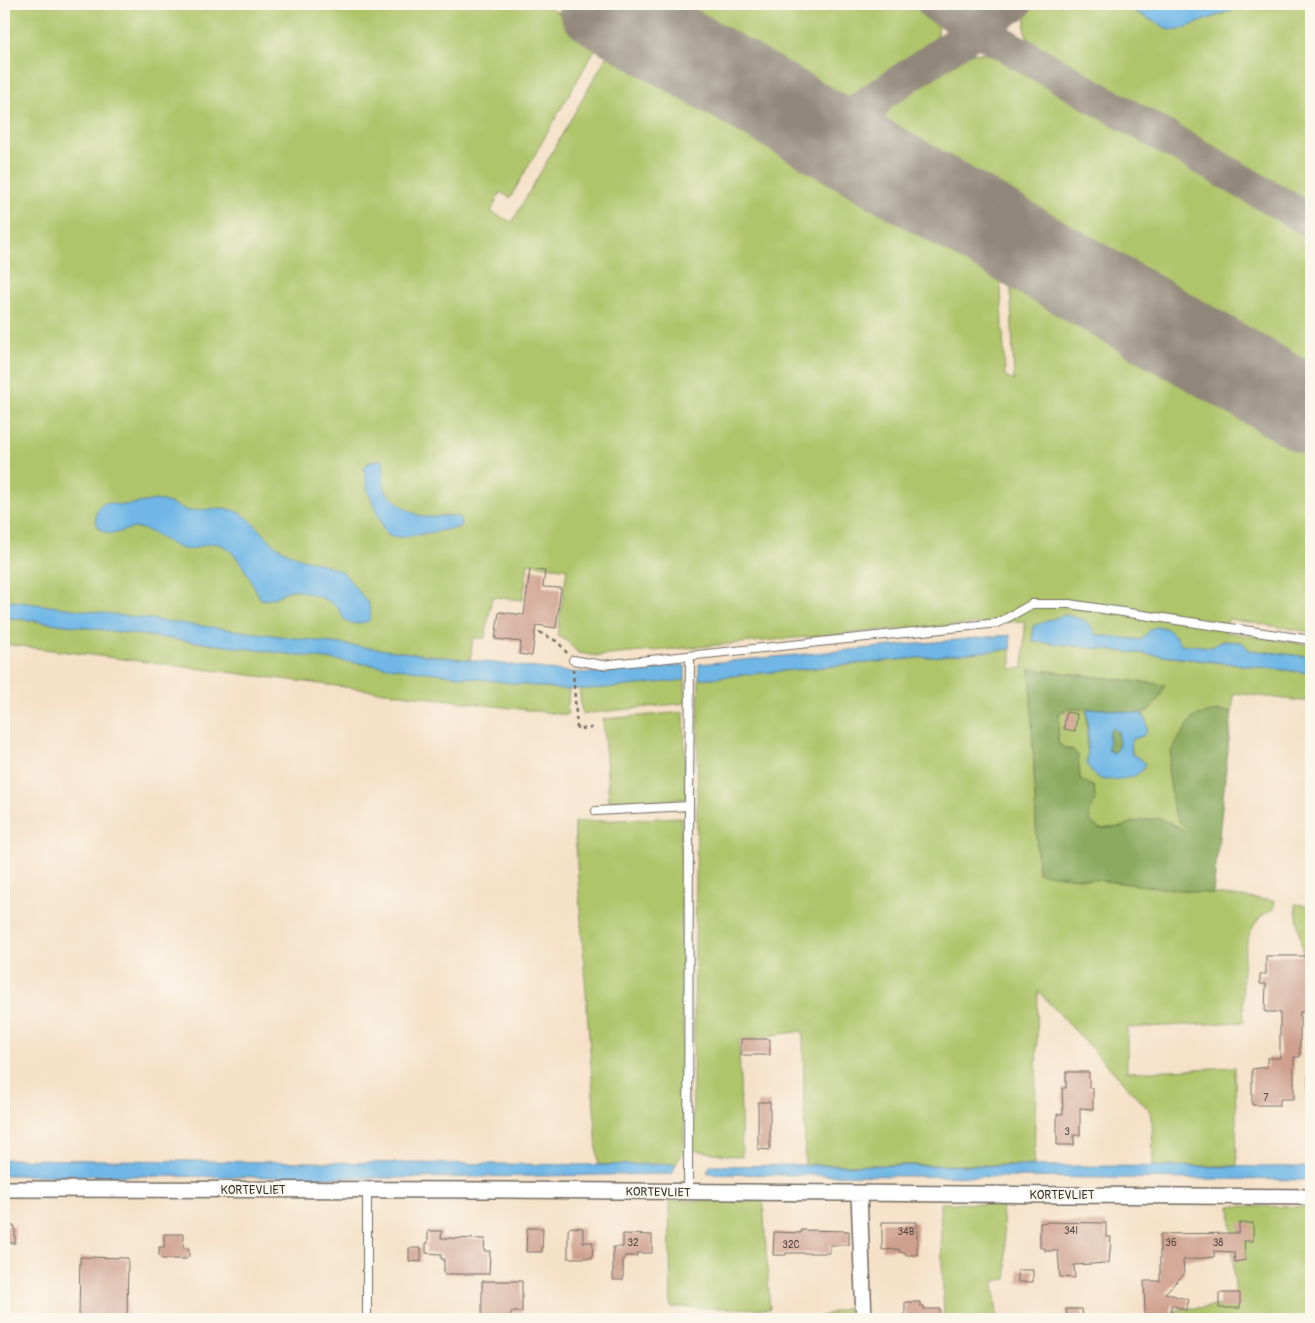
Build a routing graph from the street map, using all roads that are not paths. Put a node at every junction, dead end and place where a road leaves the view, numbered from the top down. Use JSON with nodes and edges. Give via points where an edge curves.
{"nodes":[{"id":1,"x":1311,"y":640,"type":"edge"},
{"id":2,"x":690,"y":656,"type":"junction"},
{"id":3,"x":573,"y":660,"type":"road end"},
{"id":4,"x":689,"y":806,"type":"junction"},
{"id":5,"x":596,"y":811,"type":"dead end"},
{"id":6,"x":4,"y":1189,"type":"edge"},
{"id":7,"x":367,"y":1190,"type":"junction"},
{"id":8,"x":688,"y":1192,"type":"junction"},
{"id":9,"x":860,"y":1194,"type":"junction"},
{"id":10,"x":1311,"y":1196,"type":"edge"},
{"id":11,"x":367,"y":1319,"type":"edge"},
{"id":12,"x":864,"y":1319,"type":"edge"}],
"edges":[{"from":1,"to":2,"type":"lane","via":[[1069,604],[1032,604],[998,623]]},
{"from":2,"to":3,"type":"lane","via":[[602,665]]},
{"from":2,"to":4,"type":"lane"},
{"from":4,"to":5,"type":"lane"},
{"from":4,"to":8,"type":"lane"},
{"from":6,"to":7,"type":"street","name":"KORTEVLIET"},
{"from":7,"to":8,"type":"street","name":"KORTEVLIET"},
{"from":7,"to":11,"type":"lane"},
{"from":8,"to":9,"type":"street","name":"KORTEVLIET"},
{"from":9,"to":10,"type":"street","name":"KORTEVLIET"},
{"from":9,"to":12,"type":"street"}]}
